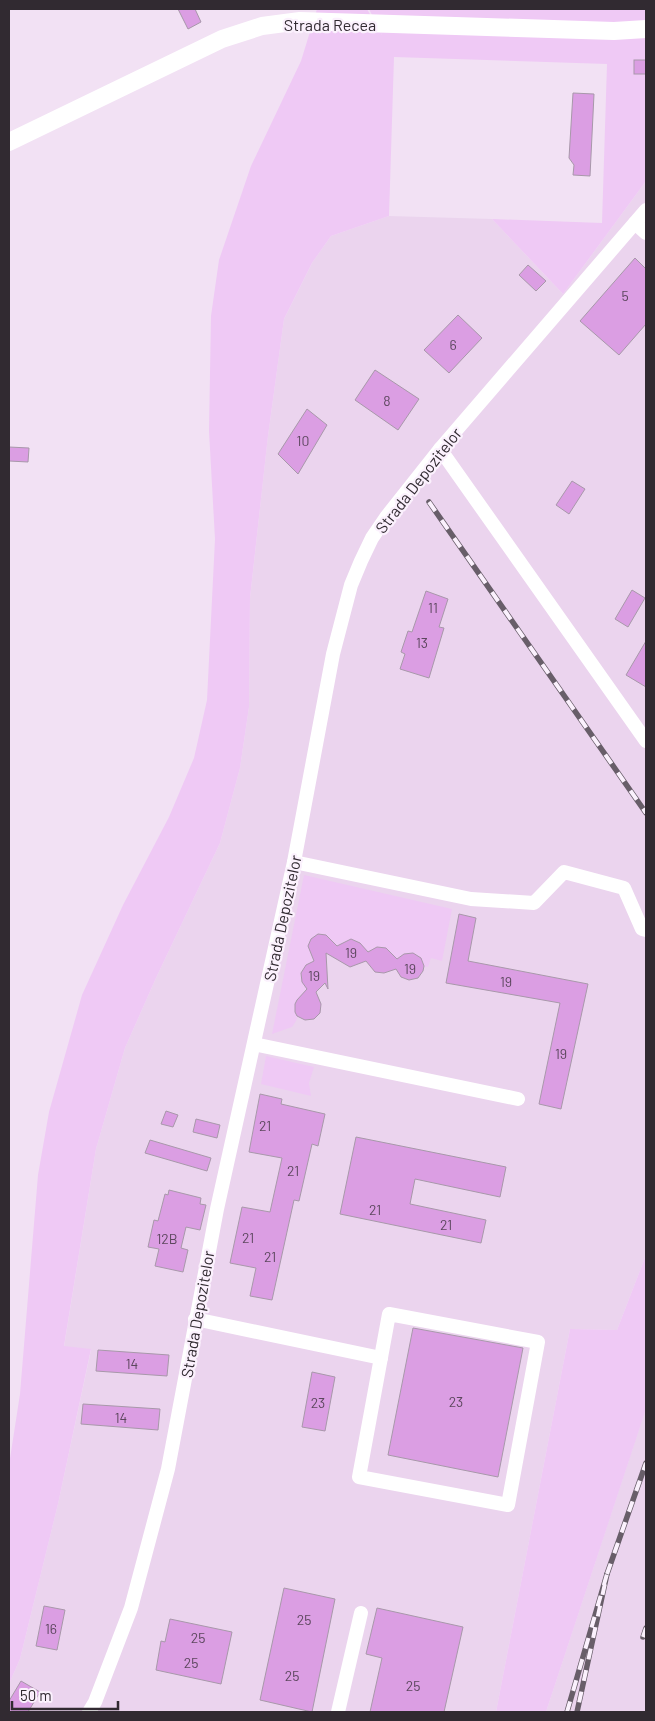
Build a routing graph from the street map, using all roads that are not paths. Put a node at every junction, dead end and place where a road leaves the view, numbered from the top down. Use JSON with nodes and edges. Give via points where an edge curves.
{"nodes":[{"id":1,"x":300,"y":15,"type":"edge"},
{"id":2,"x":646,"y":29,"type":"edge"},
{"id":3,"x":9,"y":142,"type":"edge"},
{"id":4,"x":646,"y":210,"type":"edge"},
{"id":5,"x":635,"y":223,"type":"junction"},
{"id":6,"x":646,"y":233,"type":"edge"},
{"id":7,"x":440,"y":449,"type":"junction"},
{"id":8,"x":646,"y":741,"type":"edge"},
{"id":9,"x":294,"y":862,"type":"junction"},
{"id":10,"x":646,"y":930,"type":"edge"},
{"id":11,"x":254,"y":1044,"type":"junction"},
{"id":12,"x":518,"y":1099,"type":"dead end"},
{"id":13,"x":195,"y":1319,"type":"junction"},
{"id":14,"x":381,"y":1358,"type":"junction"},
{"id":15,"x":361,"y":1613,"type":"dead end"},
{"id":16,"x":89,"y":1712,"type":"edge"},
{"id":17,"x":338,"y":1712,"type":"edge"}],
"edges":[{"from":1,"to":2,"type":"main road","name":"Strada Recea","via":[[614,31]]},
{"from":1,"to":3,"type":"main road","name":"Strada Recea","via":[[222,39]]},
{"from":4,"to":5,"type":"street","name":"Strada Depozitelor"},
{"from":5,"to":6,"type":"street"},
{"from":5,"to":7,"type":"street","name":"Strada Depozitelor"},
{"from":7,"to":8,"type":"street"},
{"from":7,"to":9,"type":"street","name":"Strada Depozitelor","via":[[372,538],[351,585],[333,654]]},
{"from":9,"to":10,"type":"street","via":[[471,899],[534,903],[564,872],[624,888],[642,929]]},
{"from":9,"to":11,"type":"street","name":"Strada Depozitelor"},
{"from":11,"to":12,"type":"street"},
{"from":11,"to":13,"type":"street","name":"Strada Depozitelor"},
{"from":13,"to":14,"type":"street"},
{"from":13,"to":16,"type":"street","name":"Strada Depozitelor","via":[[168,1469],[131,1608]]},
{"from":14,"to":14,"type":"street","via":[[359,1477],[508,1505],[538,1342],[390,1314]]},
{"from":15,"to":17,"type":"street"}]}
